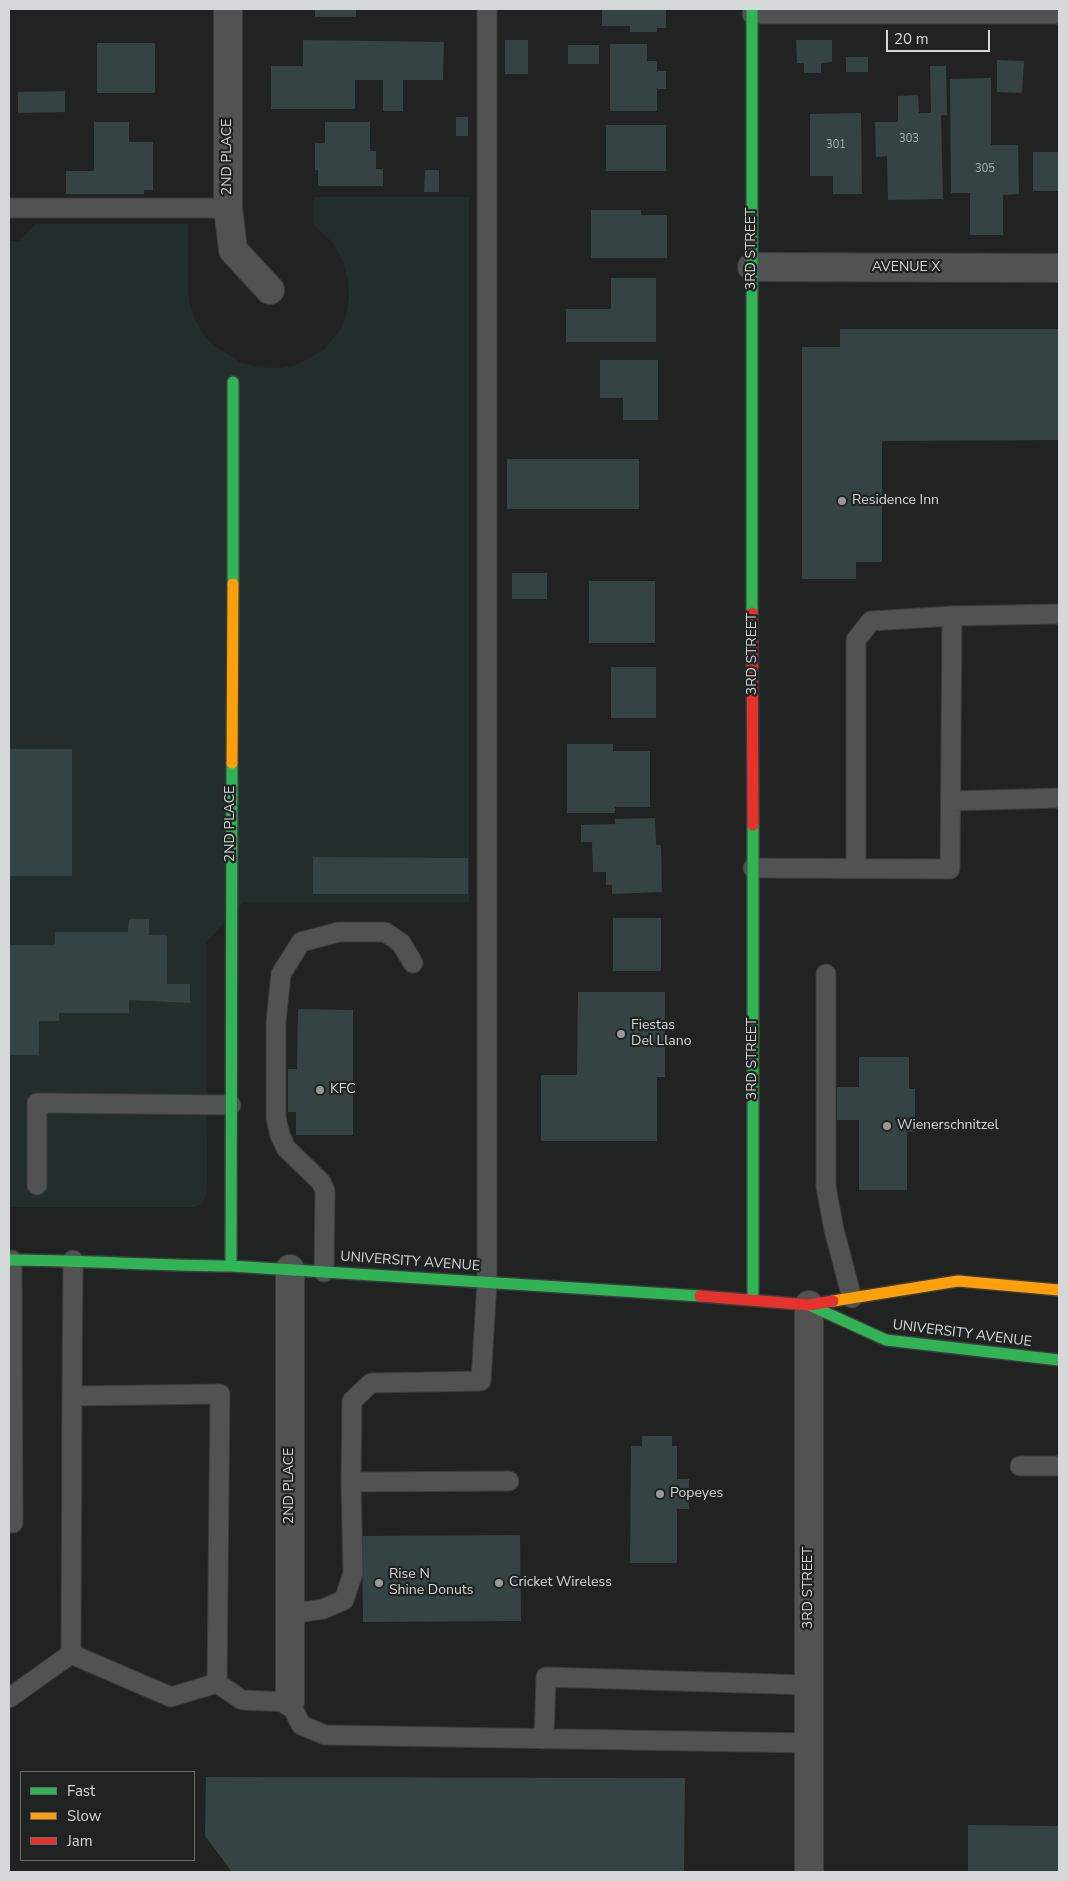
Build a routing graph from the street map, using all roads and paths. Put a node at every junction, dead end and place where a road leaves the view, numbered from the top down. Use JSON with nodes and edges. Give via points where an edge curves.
{"nodes":[{"id":1,"x":228,"y":9,"type":"edge"},
{"id":2,"x":487,"y":9,"type":"edge"},
{"id":3,"x":752,"y":12,"type":"edge"},
{"id":4,"x":1059,"y":14,"type":"edge"},
{"id":5,"x":9,"y":208,"type":"edge"},
{"id":6,"x":228,"y":208,"type":"junction"},
{"id":7,"x":752,"y":268,"type":"junction"},
{"id":8,"x":1059,"y":268,"type":"edge"},
{"id":9,"x":270,"y":290,"type":"dead end"},
{"id":10,"x":234,"y":382,"type":"dead end"},
{"id":11,"x":1059,"y":614,"type":"edge"},
{"id":12,"x":952,"y":616,"type":"junction"},
{"id":13,"x":1059,"y":798,"type":"edge"},
{"id":14,"x":951,"y":801,"type":"junction"},
{"id":15,"x":753,"y":868,"type":"junction"},
{"id":16,"x":856,"y":868,"type":"junction"},
{"id":17,"x":413,"y":963,"type":"dead end"},
{"id":18,"x":826,"y":974,"type":"dead end"},
{"id":19,"x":231,"y":1105,"type":"junction"},
{"id":20,"x":37,"y":1185,"type":"dead end"},
{"id":21,"x":10,"y":1260,"type":"edge"},
{"id":22,"x":73,"y":1260,"type":"junction"},
{"id":23,"x":231,"y":1266,"type":"junction"},
{"id":24,"x":290,"y":1269,"type":"junction"},
{"id":25,"x":324,"y":1272,"type":"junction"},
{"id":26,"x":487,"y":1282,"type":"junction"},
{"id":27,"x":1059,"y":1290,"type":"edge"},
{"id":28,"x":852,"y":1298,"type":"junction"},
{"id":29,"x":753,"y":1299,"type":"junction"},
{"id":30,"x":808,"y":1304,"type":"junction"},
{"id":31,"x":1059,"y":1360,"type":"edge"},
{"id":32,"x":72,"y":1396,"type":"junction"},
{"id":33,"x":10,"y":1398,"type":"edge"},
{"id":34,"x":1020,"y":1466,"type":"dead end"},
{"id":35,"x":1059,"y":1466,"type":"edge"},
{"id":36,"x":509,"y":1481,"type":"dead end"},
{"id":37,"x":351,"y":1482,"type":"junction"},
{"id":38,"x":9,"y":1522,"type":"edge"},
{"id":39,"x":290,"y":1614,"type":"junction"},
{"id":40,"x":71,"y":1654,"type":"junction"},
{"id":41,"x":217,"y":1683,"type":"junction"},
{"id":42,"x":809,"y":1685,"type":"junction"},
{"id":43,"x":9,"y":1698,"type":"edge"},
{"id":44,"x":290,"y":1702,"type":"junction"},
{"id":45,"x":544,"y":1739,"type":"junction"},
{"id":46,"x":809,"y":1743,"type":"junction"},
{"id":47,"x":809,"y":1872,"type":"edge"}],
"edges":[{"from":1,"to":6,"type":"street","name":"2ND PLACE"},
{"from":2,"to":26,"type":"lane"},
{"from":3,"to":4,"type":"lane"},
{"from":3,"to":7,"type":"street","name":"3RD STREET"},
{"from":5,"to":6,"type":"lane"},
{"from":6,"to":9,"type":"street","name":"2ND PLACE","via":[[233,250]]},
{"from":7,"to":8,"type":"street","name":"AVENUE X"},
{"from":7,"to":15,"type":"street","name":"3RD STREET"},
{"from":10,"to":19,"type":"street","name":"2ND PLACE"},
{"from":11,"to":12,"type":"lane"},
{"from":12,"to":14,"type":"lane"},
{"from":12,"to":16,"type":"lane","via":[[871,621],[856,640]]},
{"from":13,"to":14,"type":"lane"},
{"from":14,"to":16,"type":"lane","via":[[950,868]]},
{"from":15,"to":16,"type":"lane"},
{"from":15,"to":29,"type":"street","name":"3RD STREET"},
{"from":17,"to":25,"type":"lane","via":[[401,943],[385,932],[339,932],[301,942],[281,974],[276,1022],[276,1118],[286,1148],[321,1182],[325,1192]]},
{"from":18,"to":28,"type":"lane","via":[[826,1187]]},
{"from":19,"to":20,"type":"lane","via":[[37,1103]]},
{"from":19,"to":23,"type":"street","name":"2ND PLACE"},
{"from":21,"to":22,"type":"street","name":"UNIVERSITY AVENUE"},
{"from":21,"to":33,"type":"lane"},
{"from":22,"to":23,"type":"street","name":"UNIVERSITY AVENUE"},
{"from":22,"to":32,"type":"lane"},
{"from":23,"to":24,"type":"street","name":"UNIVERSITY AVENUE"},
{"from":24,"to":25,"type":"street","name":"UNIVERSITY AVENUE"},
{"from":24,"to":39,"type":"street","name":"2ND PLACE"},
{"from":25,"to":26,"type":"street","name":"UNIVERSITY AVENUE"},
{"from":26,"to":29,"type":"street","name":"UNIVERSITY AVENUE"},
{"from":26,"to":37,"type":"lane","via":[[481,1381],[371,1383],[352,1401]]},
{"from":27,"to":28,"type":"street","name":"UNIVERSITY AVENUE","via":[[958,1281]]},
{"from":28,"to":30,"type":"street","name":"UNIVERSITY AVENUE"},
{"from":29,"to":30,"type":"street","name":"UNIVERSITY AVENUE"},
{"from":30,"to":31,"type":"street","name":"UNIVERSITY AVENUE","via":[[886,1340]]},
{"from":30,"to":42,"type":"street","name":"3RD STREET"},
{"from":32,"to":40,"type":"lane"},
{"from":32,"to":41,"type":"lane","via":[[220,1394]]},
{"from":33,"to":38,"type":"lane","via":[[13,1522]]},
{"from":34,"to":35,"type":"lane"},
{"from":36,"to":37,"type":"lane"},
{"from":37,"to":39,"type":"lane","via":[[352,1573],[344,1600],[323,1609]]},
{"from":39,"to":44,"type":"street","name":"2ND PLACE"},
{"from":40,"to":41,"type":"lane","via":[[171,1697]]},
{"from":40,"to":43,"type":"lane"},
{"from":41,"to":44,"type":"lane","via":[[242,1700]]},
{"from":42,"to":45,"type":"lane","via":[[546,1677]]},
{"from":42,"to":46,"type":"street","name":"3RD STREET"},
{"from":44,"to":45,"type":"lane","via":[[301,1725],[325,1735]]},
{"from":45,"to":46,"type":"lane"},
{"from":46,"to":47,"type":"street","name":"3RD STREET"}]}
